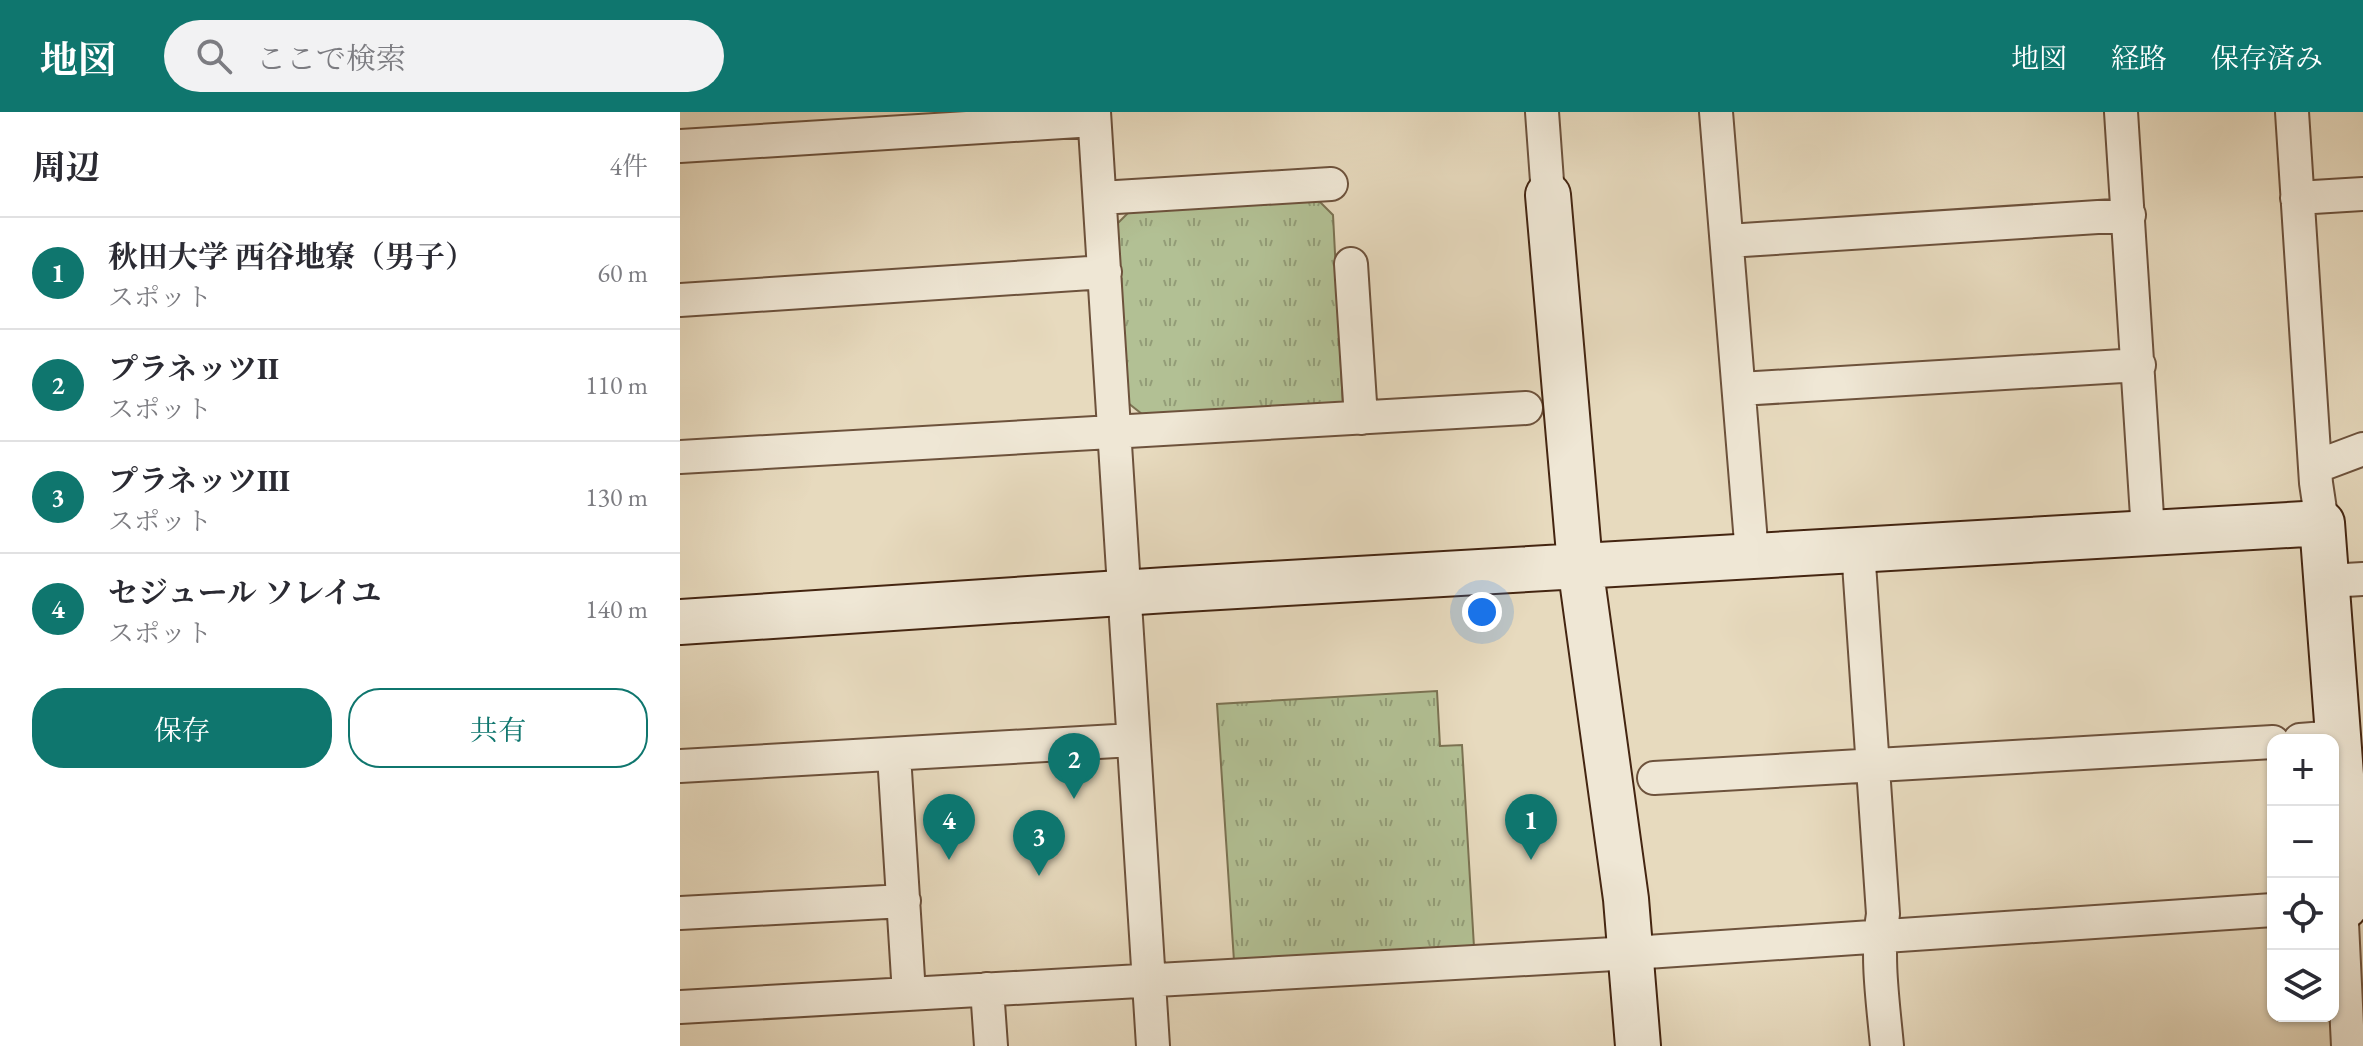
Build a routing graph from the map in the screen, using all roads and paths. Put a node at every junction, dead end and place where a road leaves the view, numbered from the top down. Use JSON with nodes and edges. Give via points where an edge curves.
{"nodes":[{"id":1,"x":1542,"y":112,"type":"edge"},
{"id":2,"x":1716,"y":112,"type":"edge"},
{"id":3,"x":2121,"y":112,"type":"edge"},
{"id":4,"x":2292,"y":112,"type":"edge"},
{"id":5,"x":1094,"y":116,"type":"edge"},
{"id":6,"x":680,"y":146,"type":"edge"},
{"id":7,"x":1331,"y":184,"type":"dead end"},
{"id":8,"x":2363,"y":194,"type":"edge"},
{"id":9,"x":1548,"y":195,"type":"joint"},
{"id":10,"x":1100,"y":198,"type":"junction"},
{"id":11,"x":2297,"y":198,"type":"junction"},
{"id":12,"x":2129,"y":215,"type":"junction"},
{"id":13,"x":1728,"y":241,"type":"junction"},
{"id":14,"x":1351,"y":264,"type":"dead end"},
{"id":15,"x":1105,"y":272,"type":"junction"},
{"id":16,"x":680,"y":300,"type":"edge"},
{"id":17,"x":2139,"y":365,"type":"junction"},
{"id":18,"x":1740,"y":389,"type":"junction"},
{"id":19,"x":1526,"y":408,"type":"dead end"},
{"id":20,"x":1361,"y":418,"type":"junction"},
{"id":21,"x":1114,"y":430,"type":"junction"},
{"id":22,"x":2363,"y":449,"type":"edge"},
{"id":23,"x":680,"y":457,"type":"edge"},
{"id":24,"x":2315,"y":467,"type":"junction"},
{"id":25,"x":2322,"y":523,"type":"junction"},
{"id":26,"x":2148,"y":532,"type":"junction"},
{"id":27,"x":1858,"y":549,"type":"junction"},
{"id":28,"x":1752,"y":555,"type":"junction"},
{"id":29,"x":1580,"y":565,"type":"junction"},
{"id":30,"x":2346,"y":580,"type":"edge"},
{"id":31,"x":1124,"y":593,"type":"junction"},
{"id":32,"x":680,"y":622,"type":"edge"},
{"id":33,"x":2321,"y":734,"type":"edge"},
{"id":34,"x":1133,"y":740,"type":"junction"},
{"id":35,"x":2267,"y":742,"type":"edge"},
{"id":36,"x":894,"y":755,"type":"junction"},
{"id":37,"x":1872,"y":764,"type":"junction"},
{"id":38,"x":680,"y":766,"type":"edge"},
{"id":39,"x":1654,"y":778,"type":"dead end"},
{"id":40,"x":2334,"y":806,"type":"edge"},
{"id":41,"x":904,"y":901,"type":"junction"},
{"id":42,"x":2347,"y":906,"type":"edge"},
{"id":43,"x":2267,"y":910,"type":"edge"},
{"id":44,"x":680,"y":913,"type":"edge"},
{"id":45,"x":1879,"y":936,"type":"junction"},
{"id":46,"x":1632,"y":953,"type":"junction"},
{"id":47,"x":1149,"y":980,"type":"junction"},
{"id":48,"x":987,"y":989,"type":"junction"},
{"id":49,"x":909,"y":994,"type":"junction"},
{"id":50,"x":680,"y":1007,"type":"edge"},
{"id":51,"x":991,"y":1046,"type":"edge"},
{"id":52,"x":1153,"y":1046,"type":"edge"},
{"id":53,"x":1638,"y":1046,"type":"edge"},
{"id":54,"x":1887,"y":1046,"type":"edge"},
{"id":55,"x":2348,"y":1046,"type":"edge"}],
"edges":[{"from":1,"to":9,"type":"street"},
{"from":2,"to":13,"type":"street"},
{"from":3,"to":12,"type":"street"},
{"from":4,"to":11,"type":"street"},
{"from":5,"to":6,"type":"street"},
{"from":5,"to":10,"type":"street"},
{"from":7,"to":10,"type":"street"},
{"from":8,"to":11,"type":"street"},
{"from":9,"to":29,"type":"street"},
{"from":10,"to":15,"type":"street"},
{"from":11,"to":24,"type":"street"},
{"from":12,"to":13,"type":"street"},
{"from":12,"to":17,"type":"street"},
{"from":13,"to":18,"type":"street"},
{"from":14,"to":20,"type":"street"},
{"from":15,"to":16,"type":"street"},
{"from":15,"to":21,"type":"street"},
{"from":17,"to":18,"type":"street"},
{"from":17,"to":26,"type":"street"},
{"from":18,"to":28,"type":"street"},
{"from":19,"to":20,"type":"street"},
{"from":20,"to":21,"type":"street"},
{"from":21,"to":23,"type":"street"},
{"from":21,"to":31,"type":"street"},
{"from":22,"to":24,"type":"street"},
{"from":24,"to":25,"type":"street"},
{"from":25,"to":26,"type":"street"},
{"from":25,"to":30,"type":"street"},
{"from":26,"to":27,"type":"street"},
{"from":27,"to":28,"type":"street"},
{"from":27,"to":37,"type":"street"},
{"from":28,"to":29,"type":"street"},
{"from":29,"to":31,"type":"street"},
{"from":29,"to":46,"type":"street"},
{"from":30,"to":33,"type":"street"},
{"from":31,"to":32,"type":"street"},
{"from":31,"to":34,"type":"street"},
{"from":34,"to":36,"type":"street"},
{"from":34,"to":47,"type":"street"},
{"from":35,"to":37,"type":"street"},
{"from":36,"to":38,"type":"street"},
{"from":36,"to":41,"type":"street"},
{"from":37,"to":39,"type":"street"},
{"from":37,"to":45,"type":"street","via":[[1883,914]]},
{"from":40,"to":42,"type":"street","via":[[2349,881]]},
{"from":41,"to":44,"type":"street"},
{"from":41,"to":49,"type":"street"},
{"from":42,"to":55,"type":"street","via":[[2342,923]]},
{"from":43,"to":45,"type":"street"},
{"from":45,"to":46,"type":"street"},
{"from":45,"to":54,"type":"street"},
{"from":46,"to":47,"type":"street"},
{"from":46,"to":53,"type":"street"},
{"from":47,"to":48,"type":"street"},
{"from":47,"to":52,"type":"street"},
{"from":48,"to":49,"type":"street"},
{"from":48,"to":51,"type":"street"},
{"from":49,"to":50,"type":"street"}]}
